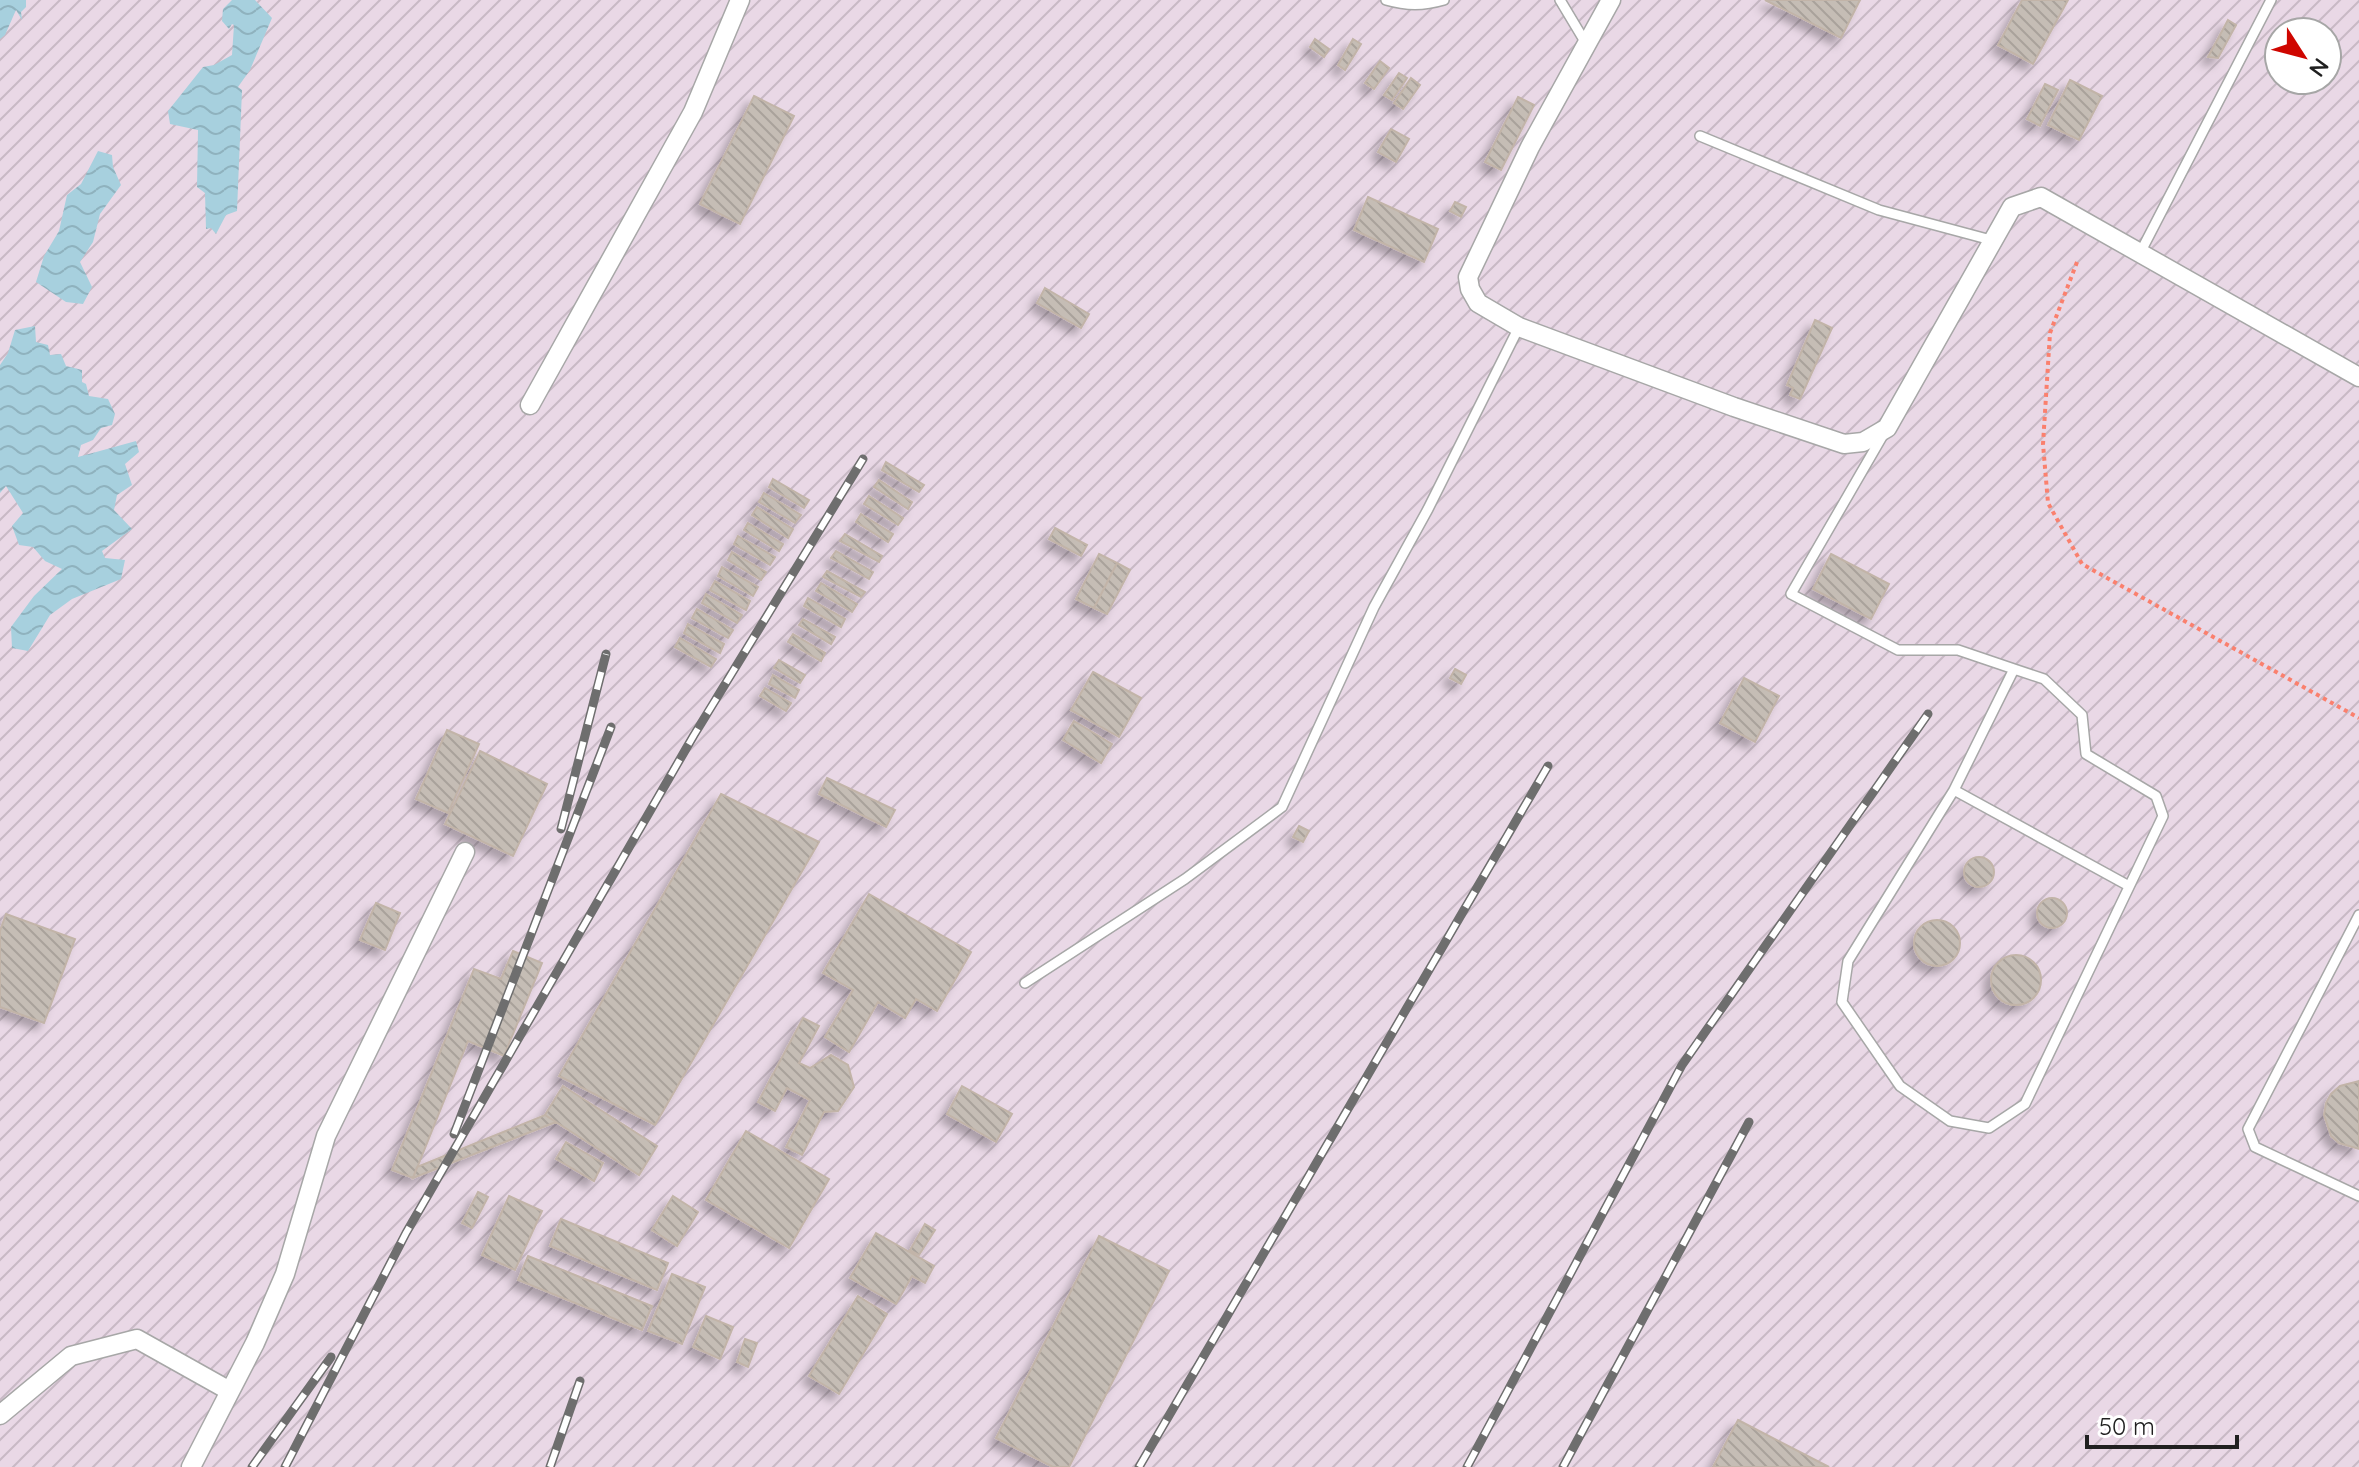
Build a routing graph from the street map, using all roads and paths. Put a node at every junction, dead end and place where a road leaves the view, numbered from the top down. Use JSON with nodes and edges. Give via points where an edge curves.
{"nodes":[{"id":1,"x":740,"y":0,"type":"edge"},
{"id":2,"x":1386,"y":0,"type":"edge"},
{"id":3,"x":1444,"y":0,"type":"edge"},
{"id":4,"x":1560,"y":0,"type":"edge"},
{"id":5,"x":1611,"y":0,"type":"edge"},
{"id":6,"x":2271,"y":0,"type":"edge"},
{"id":7,"x":1587,"y":45,"type":"junction"},
{"id":8,"x":1700,"y":136,"type":"dead end"},
{"id":9,"x":1991,"y":240,"type":"junction"},
{"id":10,"x":2139,"y":255,"type":"junction"},
{"id":11,"x":2077,"y":262,"type":"dead end"},
{"id":12,"x":1519,"y":327,"type":"junction"},
{"id":13,"x":2359,"y":377,"type":"edge"},
{"id":14,"x":530,"y":405,"type":"dead end"},
{"id":15,"x":1887,"y":428,"type":"junction"},
{"id":16,"x":2014,"y":669,"type":"junction"},
{"id":17,"x":2359,"y":718,"type":"edge"},
{"id":18,"x":1954,"y":790,"type":"junction"},
{"id":19,"x":465,"y":852,"type":"dead end"},
{"id":20,"x":2129,"y":886,"type":"junction"},
{"id":21,"x":2359,"y":915,"type":"edge"},
{"id":22,"x":1025,"y":983,"type":"dead end"},
{"id":23,"x":2359,"y":1196,"type":"edge"},
{"id":24,"x":228,"y":1390,"type":"junction"},
{"id":25,"x":0,"y":1415,"type":"edge"},
{"id":26,"x":191,"y":1467,"type":"edge"}],
"edges":[{"from":1,"to":14,"type":"street","via":[[693,112]]},
{"from":2,"to":3,"type":"lane","via":[[1425,6]]},
{"from":4,"to":7,"type":"lane"},
{"from":5,"to":7,"type":"street"},
{"from":6,"to":10,"type":"lane"},
{"from":7,"to":12,"type":"street","via":[[1530,147],[1468,277],[1478,303]]},
{"from":8,"to":9,"type":"lane","via":[[1879,210]]},
{"from":9,"to":10,"type":"street","via":[[2012,207],[2041,197]]},
{"from":9,"to":15,"type":"street"},
{"from":10,"to":13,"type":"street"},
{"from":11,"to":17,"type":"path","via":[[2050,333],[2043,444],[2048,503],[2082,564]]},
{"from":12,"to":15,"type":"street","via":[[1844,444],[1863,442]]},
{"from":12,"to":22,"type":"lane","via":[[1374,607],[1282,807],[1185,879]]},
{"from":15,"to":16,"type":"lane","via":[[1791,594],[1898,650],[1958,650]]},
{"from":16,"to":18,"type":"lane"},
{"from":16,"to":20,"type":"lane","via":[[2044,679],[2082,715],[2086,754],[2156,796],[2163,816]]},
{"from":18,"to":20,"type":"lane"},
{"from":18,"to":20,"type":"lane","via":[[1848,961],[1842,1002],[1900,1086],[1950,1121],[1989,1128],[2025,1104]]},
{"from":19,"to":24,"type":"street","via":[[326,1136],[285,1274]]},
{"from":21,"to":23,"type":"lane","via":[[2248,1129],[2255,1147]]},
{"from":24,"to":25,"type":"street","via":[[137,1339],[71,1356]]},
{"from":24,"to":26,"type":"street"}]}
